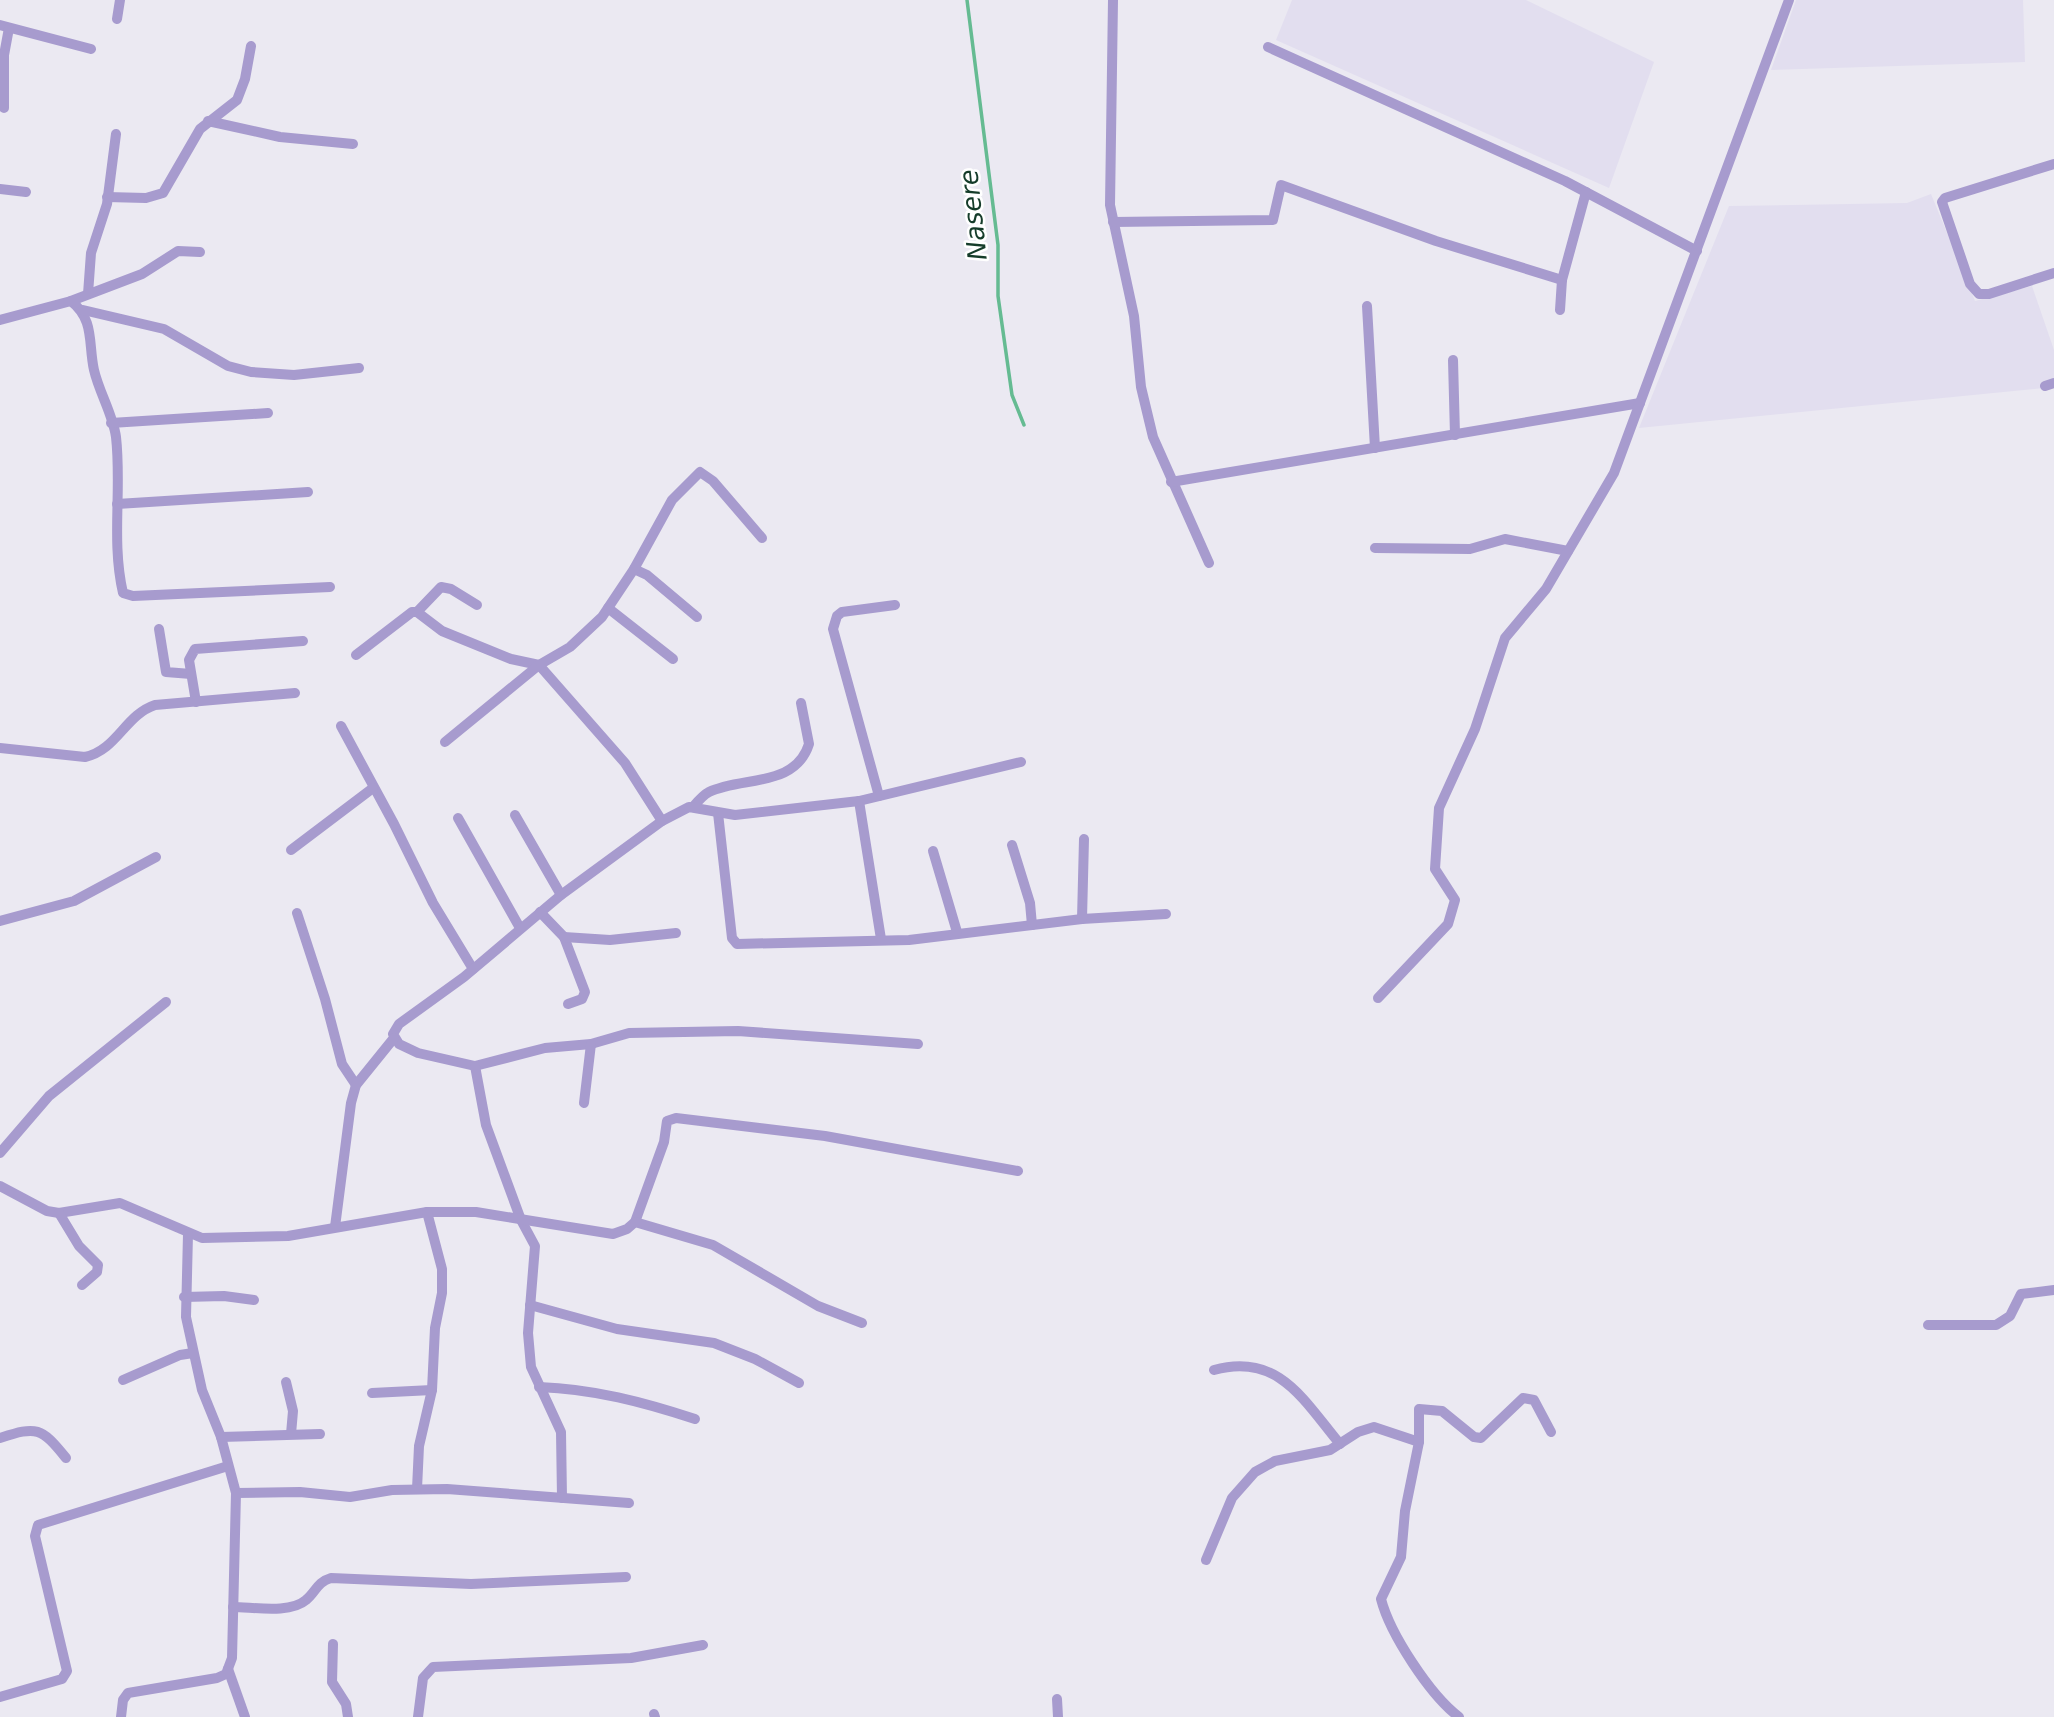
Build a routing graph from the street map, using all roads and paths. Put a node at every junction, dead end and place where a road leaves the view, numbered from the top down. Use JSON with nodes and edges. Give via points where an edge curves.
{"nodes":[{"id":1,"x":120,"y":0,"type":"edge"},
{"id":2,"x":1113,"y":0,"type":"edge"},
{"id":3,"x":1789,"y":0,"type":"edge"},
{"id":4,"x":117,"y":19,"type":"dead end"},
{"id":5,"x":4,"y":27,"type":"edge"},
{"id":6,"x":251,"y":46,"type":"dead end"},
{"id":7,"x":1268,"y":47,"type":"dead end"},
{"id":8,"x":91,"y":48,"type":"dead end"},
{"id":9,"x":4,"y":108,"type":"dead end"},
{"id":10,"x":208,"y":121,"type":"junction"},
{"id":11,"x":116,"y":134,"type":"dead end"},
{"id":12,"x":353,"y":144,"type":"dead end"},
{"id":13,"x":2054,"y":164,"type":"edge"},
{"id":14,"x":0,"y":189,"type":"edge"},
{"id":15,"x":26,"y":192,"type":"dead end"},
{"id":16,"x":1586,"y":192,"type":"junction"},
{"id":17,"x":107,"y":197,"type":"junction"},
{"id":18,"x":1114,"y":222,"type":"junction"},
{"id":19,"x":1697,"y":251,"type":"junction"},
{"id":20,"x":200,"y":252,"type":"dead end"},
{"id":21,"x":2054,"y":273,"type":"edge"},
{"id":22,"x":1562,"y":280,"type":"junction"},
{"id":23,"x":88,"y":294,"type":"junction"},
{"id":24,"x":71,"y":301,"type":"junction"},
{"id":25,"x":1367,"y":306,"type":"dead end"},
{"id":26,"x":83,"y":310,"type":"junction"},
{"id":27,"x":1560,"y":310,"type":"dead end"},
{"id":28,"x":0,"y":320,"type":"edge"},
{"id":29,"x":1454,"y":360,"type":"dead end"},
{"id":30,"x":359,"y":368,"type":"dead end"},
{"id":31,"x":1640,"y":403,"type":"junction"},
{"id":32,"x":268,"y":413,"type":"dead end"},
{"id":33,"x":111,"y":423,"type":"junction"},
{"id":34,"x":1455,"y":435,"type":"junction"},
{"id":35,"x":1375,"y":448,"type":"junction"},
{"id":36,"x":1171,"y":482,"type":"junction"},
{"id":37,"x":308,"y":492,"type":"dead end"},
{"id":38,"x":117,"y":504,"type":"junction"},
{"id":39,"x":762,"y":538,"type":"dead end"},
{"id":40,"x":1375,"y":548,"type":"dead end"},
{"id":41,"x":1569,"y":551,"type":"junction"},
{"id":42,"x":1209,"y":563,"type":"dead end"},
{"id":43,"x":634,"y":569,"type":"junction"},
{"id":44,"x":330,"y":587,"type":"dead end"},
{"id":45,"x":477,"y":605,"type":"dead end"},
{"id":46,"x":895,"y":605,"type":"dead end"},
{"id":47,"x":608,"y":608,"type":"junction"},
{"id":48,"x":417,"y":612,"type":"junction"},
{"id":49,"x":696,"y":617,"type":"dead end"},
{"id":50,"x":159,"y":629,"type":"dead end"},
{"id":51,"x":303,"y":641,"type":"dead end"},
{"id":52,"x":356,"y":655,"type":"dead end"},
{"id":53,"x":673,"y":659,"type":"dead end"},
{"id":54,"x":539,"y":666,"type":"junction"},
{"id":55,"x":191,"y":674,"type":"junction"},
{"id":56,"x":295,"y":693,"type":"dead end"},
{"id":57,"x":196,"y":702,"type":"junction"},
{"id":58,"x":801,"y":703,"type":"dead end"},
{"id":59,"x":341,"y":726,"type":"dead end"},
{"id":60,"x":444,"y":742,"type":"dead end"},
{"id":61,"x":0,"y":748,"type":"edge"},
{"id":62,"x":1021,"y":762,"type":"dead end"},
{"id":63,"x":373,"y":788,"type":"junction"},
{"id":64,"x":879,"y":796,"type":"junction"},
{"id":65,"x":859,"y":801,"type":"junction"},
{"id":66,"x":693,"y":807,"type":"junction"},
{"id":67,"x":718,"y":813,"type":"junction"},
{"id":68,"x":515,"y":815,"type":"dead end"},
{"id":69,"x":458,"y":818,"type":"dead end"},
{"id":70,"x":662,"y":821,"type":"junction"},
{"id":71,"x":1084,"y":839,"type":"dead end"},
{"id":72,"x":1012,"y":845,"type":"dead end"},
{"id":73,"x":291,"y":850,"type":"dead end"},
{"id":74,"x":933,"y":851,"type":"dead end"},
{"id":75,"x":156,"y":856,"type":"dead end"},
{"id":76,"x":561,"y":895,"type":"junction"},
{"id":77,"x":540,"y":912,"type":"junction"},
{"id":78,"x":297,"y":913,"type":"dead end"},
{"id":79,"x":1166,"y":914,"type":"dead end"},
{"id":80,"x":1082,"y":919,"type":"junction"},
{"id":81,"x":0,"y":921,"type":"edge"},
{"id":82,"x":1032,"y":925,"type":"junction"},
{"id":83,"x":520,"y":928,"type":"junction"},
{"id":84,"x":957,"y":932,"type":"junction"},
{"id":85,"x":676,"y":933,"type":"dead end"},
{"id":86,"x":564,"y":937,"type":"junction"},
{"id":87,"x":881,"y":939,"type":"junction"},
{"id":88,"x":473,"y":969,"type":"junction"},
{"id":89,"x":1378,"y":998,"type":"dead end"},
{"id":90,"x":166,"y":1002,"type":"dead end"},
{"id":91,"x":568,"y":1004,"type":"dead end"},
{"id":92,"x":394,"y":1038,"type":"junction"},
{"id":93,"x":591,"y":1044,"type":"junction"},
{"id":94,"x":918,"y":1044,"type":"dead end"},
{"id":95,"x":475,"y":1066,"type":"junction"},
{"id":96,"x":356,"y":1085,"type":"junction"},
{"id":97,"x":584,"y":1103,"type":"dead end"},
{"id":98,"x":0,"y":1153,"type":"edge"},
{"id":99,"x":1018,"y":1171,"type":"dead end"},
{"id":100,"x":0,"y":1186,"type":"edge"},
{"id":101,"x":427,"y":1212,"type":"junction"},
{"id":102,"x":60,"y":1213,"type":"junction"},
{"id":103,"x":521,"y":1220,"type":"junction"},
{"id":104,"x":635,"y":1222,"type":"junction"},
{"id":105,"x":335,"y":1227,"type":"junction"},
{"id":106,"x":188,"y":1234,"type":"junction"},
{"id":107,"x":82,"y":1284,"type":"dead end"},
{"id":108,"x":2054,"y":1290,"type":"edge"},
{"id":109,"x":184,"y":1297,"type":"junction"},
{"id":110,"x":254,"y":1300,"type":"dead end"},
{"id":111,"x":530,"y":1305,"type":"junction"},
{"id":112,"x":862,"y":1323,"type":"dead end"},
{"id":113,"x":1928,"y":1325,"type":"dead end"},
{"id":114,"x":193,"y":1353,"type":"junction"},
{"id":115,"x":1214,"y":1370,"type":"dead end"},
{"id":116,"x":123,"y":1380,"type":"dead end"},
{"id":117,"x":286,"y":1382,"type":"dead end"},
{"id":118,"x":799,"y":1383,"type":"dead end"},
{"id":119,"x":539,"y":1387,"type":"junction"},
{"id":120,"x":432,"y":1390,"type":"junction"},
{"id":121,"x":372,"y":1393,"type":"dead end"},
{"id":122,"x":695,"y":1419,"type":"dead end"},
{"id":123,"x":1551,"y":1432,"type":"dead end"},
{"id":124,"x":291,"y":1434,"type":"junction"},
{"id":125,"x":320,"y":1434,"type":"dead end"},
{"id":126,"x":221,"y":1437,"type":"junction"},
{"id":127,"x":0,"y":1438,"type":"edge"},
{"id":128,"x":1419,"y":1442,"type":"junction"},
{"id":129,"x":1340,"y":1444,"type":"junction"},
{"id":130,"x":66,"y":1458,"type":"dead end"},
{"id":131,"x":228,"y":1466,"type":"junction"},
{"id":132,"x":417,"y":1489,"type":"junction"},
{"id":133,"x":236,"y":1493,"type":"junction"},
{"id":134,"x":562,"y":1498,"type":"junction"},
{"id":135,"x":629,"y":1503,"type":"dead end"},
{"id":136,"x":1206,"y":1560,"type":"dead end"},
{"id":137,"x":625,"y":1577,"type":"dead end"},
{"id":138,"x":233,"y":1607,"type":"junction"},
{"id":139,"x":333,"y":1644,"type":"dead end"},
{"id":140,"x":703,"y":1645,"type":"dead end"},
{"id":141,"x":228,"y":1669,"type":"junction"},
{"id":142,"x":0,"y":1697,"type":"edge"},
{"id":143,"x":1057,"y":1699,"type":"dead end"},
{"id":144,"x":121,"y":1717,"type":"edge"},
{"id":145,"x":245,"y":1717,"type":"edge"},
{"id":146,"x":348,"y":1717,"type":"edge"},
{"id":147,"x":418,"y":1717,"type":"edge"},
{"id":148,"x":1058,"y":1717,"type":"edge"},
{"id":149,"x":1458,"y":1717,"type":"edge"}],
"edges":[{"from":1,"to":4,"type":"street"},
{"from":2,"to":18,"type":"street","via":[[1110,205]]},
{"from":3,"to":19,"type":"street"},
{"from":5,"to":8,"type":"street"},
{"from":5,"to":9,"type":"street"},
{"from":6,"to":10,"type":"street","via":[[237,100]]},
{"from":7,"to":16,"type":"street"},
{"from":10,"to":12,"type":"street","via":[[281,137]]},
{"from":10,"to":17,"type":"street","via":[[161,195]]},
{"from":11,"to":17,"type":"street"},
{"from":13,"to":21,"type":"street","via":[[1942,202],[1970,284],[1979,294]]},
{"from":14,"to":15,"type":"street"},
{"from":16,"to":19,"type":"street"},
{"from":16,"to":22,"type":"street"},
{"from":17,"to":23,"type":"street","via":[[91,253]]},
{"from":18,"to":22,"type":"street","via":[[1273,220],[1281,185]]},
{"from":18,"to":36,"type":"street","via":[[1134,316],[1141,387],[1153,437]]},
{"from":19,"to":31,"type":"street"},
{"from":20,"to":23,"type":"street","via":[[178,251],[142,274]]},
{"from":22,"to":27,"type":"street"},
{"from":23,"to":24,"type":"street"},
{"from":24,"to":26,"type":"street"},
{"from":24,"to":28,"type":"street"},
{"from":25,"to":35,"type":"street"},
{"from":26,"to":30,"type":"street","via":[[164,329],[228,366],[251,372],[294,375]]},
{"from":26,"to":33,"type":"street","via":[[93,368]]},
{"from":29,"to":34,"type":"street"},
{"from":31,"to":34,"type":"street"},
{"from":31,"to":41,"type":"street","via":[[1614,473]]},
{"from":32,"to":33,"type":"street"},
{"from":33,"to":38,"type":"street","via":[[116,439]]},
{"from":34,"to":35,"type":"street"},
{"from":35,"to":36,"type":"street"},
{"from":36,"to":42,"type":"street"},
{"from":37,"to":38,"type":"street"},
{"from":38,"to":44,"type":"street","via":[[121,583],[127,595]]},
{"from":39,"to":43,"type":"street","via":[[700,472],[672,500]]},
{"from":40,"to":41,"type":"street","via":[[1470,549],[1505,538]]},
{"from":41,"to":89,"type":"street","via":[[1546,589],[1505,638],[1475,729],[1438,808],[1435,869],[1455,900],[1448,924]]},
{"from":43,"to":47,"type":"street"},
{"from":43,"to":49,"type":"street"},
{"from":45,"to":48,"type":"street","via":[[441,587]]},
{"from":46,"to":64,"type":"street","via":[[842,612],[834,629]]},
{"from":47,"to":53,"type":"street"},
{"from":47,"to":54,"type":"street","via":[[570,647]]},
{"from":48,"to":52,"type":"street"},
{"from":48,"to":54,"type":"street","via":[[442,631]]},
{"from":50,"to":55,"type":"street","via":[[166,672]]},
{"from":51,"to":55,"type":"street","via":[[195,649],[189,656]]},
{"from":54,"to":60,"type":"street"},
{"from":54,"to":70,"type":"street","via":[[617,753]]},
{"from":55,"to":57,"type":"street"},
{"from":56,"to":57,"type":"street"},
{"from":57,"to":61,"type":"street","via":[[141,710],[99,754],[69,757]]},
{"from":58,"to":66,"type":"street","via":[[809,744],[800,760],[761,781],[710,792]]},
{"from":59,"to":63,"type":"street"},
{"from":62,"to":64,"type":"street"},
{"from":63,"to":73,"type":"street"},
{"from":63,"to":88,"type":"street"},
{"from":64,"to":65,"type":"street"},
{"from":65,"to":67,"type":"street"},
{"from":65,"to":87,"type":"street"},
{"from":66,"to":67,"type":"street"},
{"from":66,"to":70,"type":"street"},
{"from":67,"to":87,"type":"street","via":[[734,943]]},
{"from":68,"to":76,"type":"street"},
{"from":69,"to":83,"type":"street"},
{"from":70,"to":76,"type":"street"},
{"from":71,"to":80,"type":"street"},
{"from":72,"to":82,"type":"street"},
{"from":74,"to":84,"type":"street"},
{"from":75,"to":81,"type":"street","via":[[75,901]]},
{"from":76,"to":77,"type":"street"},
{"from":77,"to":83,"type":"street"},
{"from":77,"to":86,"type":"street"},
{"from":78,"to":96,"type":"street","via":[[342,1064]]},
{"from":79,"to":80,"type":"street"},
{"from":80,"to":82,"type":"street"},
{"from":82,"to":84,"type":"street"},
{"from":83,"to":88,"type":"street"},
{"from":84,"to":87,"type":"street","via":[[909,940]]},
{"from":85,"to":86,"type":"street","via":[[610,940]]},
{"from":86,"to":91,"type":"street","via":[[585,992],[582,999]]},
{"from":88,"to":92,"type":"street","via":[[399,1024]]},
{"from":90,"to":98,"type":"street","via":[[48,1096]]},
{"from":92,"to":95,"type":"street","via":[[418,1053]]},
{"from":92,"to":96,"type":"street"},
{"from":93,"to":94,"type":"street","via":[[629,1033],[738,1031]]},
{"from":93,"to":95,"type":"street","via":[[545,1048]]},
{"from":93,"to":97,"type":"street"},
{"from":95,"to":103,"type":"street","via":[[486,1125]]},
{"from":96,"to":105,"type":"street"},
{"from":99,"to":104,"type":"street","via":[[825,1136],[671,1118]]},
{"from":100,"to":102,"type":"street","via":[[47,1211]]},
{"from":101,"to":103,"type":"street","via":[[476,1212]]},
{"from":101,"to":105,"type":"street"},
{"from":101,"to":120,"type":"street","via":[[442,1269]]},
{"from":102,"to":106,"type":"street","via":[[120,1203]]},
{"from":102,"to":107,"type":"street","via":[[79,1246],[98,1265],[97,1272]]},
{"from":103,"to":104,"type":"street","via":[[613,1234]]},
{"from":103,"to":111,"type":"street","via":[[532,1236],[536,1254]]},
{"from":104,"to":112,"type":"street","via":[[713,1245],[818,1306]]},
{"from":105,"to":106,"type":"street","via":[[288,1236],[202,1238]]},
{"from":106,"to":109,"type":"street"},
{"from":108,"to":113,"type":"street","via":[[2021,1294],[2010,1315],[1996,1325]]},
{"from":109,"to":110,"type":"street"},
{"from":109,"to":114,"type":"street"},
{"from":111,"to":118,"type":"street","via":[[617,1329],[714,1343]]},
{"from":111,"to":119,"type":"street","via":[[531,1367]]},
{"from":114,"to":116,"type":"street"},
{"from":114,"to":126,"type":"street"},
{"from":115,"to":129,"type":"street","via":[[1245,1365],[1287,1380]]},
{"from":117,"to":124,"type":"street","via":[[293,1411]]},
{"from":119,"to":122,"type":"street","via":[[609,1394]]},
{"from":119,"to":134,"type":"street","via":[[561,1432]]},
{"from":120,"to":121,"type":"street"},
{"from":120,"to":132,"type":"street","via":[[419,1446]]},
{"from":123,"to":128,"type":"street","via":[[1534,1400],[1524,1398],[1481,1438],[1441,1411],[1419,1409]]},
{"from":124,"to":125,"type":"street"},
{"from":124,"to":126,"type":"street"},
{"from":126,"to":131,"type":"street"},
{"from":127,"to":130,"type":"street","via":[[31,1428],[43,1433]]},
{"from":128,"to":129,"type":"street","via":[[1374,1427]]},
{"from":128,"to":149,"type":"street","via":[[1401,1556],[1381,1599],[1427,1682]]},
{"from":129,"to":136,"type":"street","via":[[1319,1454],[1275,1461],[1255,1472],[1232,1498]]},
{"from":131,"to":133,"type":"street"},
{"from":131,"to":142,"type":"street","via":[[38,1525],[35,1536],[67,1671],[62,1679]]},
{"from":132,"to":133,"type":"street","via":[[350,1497]]},
{"from":132,"to":134,"type":"street"},
{"from":133,"to":138,"type":"street"},
{"from":134,"to":135,"type":"street"},
{"from":137,"to":138,"type":"street","via":[[471,1584],[331,1578],[294,1607]]},
{"from":138,"to":141,"type":"street"},
{"from":139,"to":146,"type":"street","via":[[332,1682],[346,1704]]},
{"from":140,"to":147,"type":"street","via":[[631,1658],[433,1667],[423,1678]]},
{"from":141,"to":144,"type":"street","via":[[217,1678],[128,1693]]},
{"from":141,"to":145,"type":"street"},
{"from":143,"to":148,"type":"street"}]}
